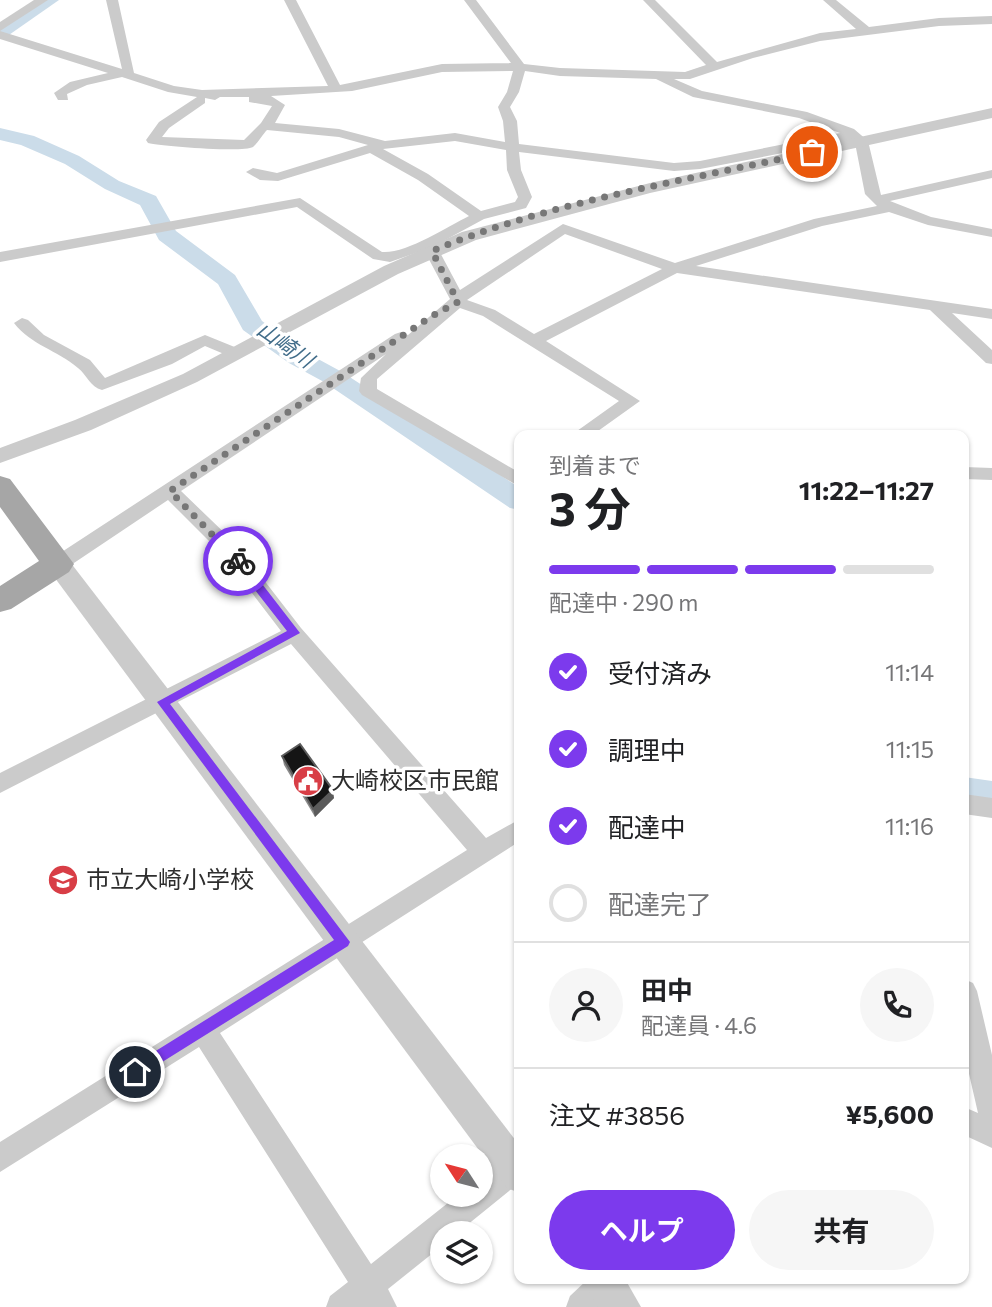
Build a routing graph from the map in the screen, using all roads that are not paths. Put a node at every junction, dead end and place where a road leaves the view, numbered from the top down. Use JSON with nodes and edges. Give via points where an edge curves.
{"nodes":[{"id":1,"x":42,"y":0,"type":"edge"},
{"id":2,"x":112,"y":0,"type":"edge"},
{"id":3,"x":290,"y":0,"type":"edge"},
{"id":4,"x":470,"y":0,"type":"edge"},
{"id":5,"x":649,"y":0,"type":"edge"},
{"id":6,"x":830,"y":0,"type":"edge"},
{"id":7,"x":992,"y":20,"type":"edge"},
{"id":8,"x":865,"y":30,"type":"junction"},
{"id":9,"x":0,"y":32,"type":"edge"},
{"id":10,"x":714,"y":66,"type":"junction"},
{"id":11,"x":520,"y":68,"type":"junction"},
{"id":12,"x":121,"y":74,"type":"junction"},
{"id":13,"x":658,"y":77,"type":"junction"},
{"id":14,"x":144,"y":89,"type":"dead end"},
{"id":15,"x":336,"y":89,"type":"junction"},
{"id":16,"x":63,"y":97,"type":"dead end"},
{"id":17,"x":200,"y":97,"type":"junction"},
{"id":18,"x":992,"y":113,"type":"edge"},
{"id":19,"x":266,"y":126,"type":"junction"},
{"id":20,"x":857,"y":138,"type":"junction"},
{"id":21,"x":377,"y":146,"type":"junction"},
{"id":22,"x":511,"y":148,"type":"junction"},
{"id":23,"x":253,"y":172,"type":"dead end"},
{"id":24,"x":992,"y":174,"type":"edge"},
{"id":25,"x":877,"y":200,"type":"junction"},
{"id":26,"x":894,"y":207,"type":"junction"},
{"id":27,"x":480,"y":216,"type":"junction"},
{"id":28,"x":992,"y":233,"type":"edge"},
{"id":29,"x":430,"y":247,"type":"junction"},
{"id":30,"x":0,"y":257,"type":"edge"},
{"id":31,"x":675,"y":268,"type":"junction"},
{"id":32,"x":458,"y":302,"type":"junction"},
{"id":33,"x":935,"y":306,"type":"junction"},
{"id":34,"x":992,"y":314,"type":"edge"},
{"id":35,"x":22,"y":323,"type":"dead end"},
{"id":36,"x":535,"y":340,"type":"junction"},
{"id":37,"x":236,"y":354,"type":"junction"},
{"id":38,"x":992,"y":359,"type":"edge"},
{"id":39,"x":588,"y":430,"type":"edge"},
{"id":40,"x":0,"y":456,"type":"edge"},
{"id":41,"x":969,"y":472,"type":"edge"},
{"id":42,"x":514,"y":474,"type":"edge"},
{"id":43,"x":992,"y":474,"type":"edge"},
{"id":44,"x":0,"y":486,"type":"edge"},
{"id":45,"x":170,"y":491,"type":"junction"},
{"id":46,"x":58,"y":564,"type":"junction"},
{"id":47,"x":0,"y":601,"type":"edge"},
{"id":48,"x":294,"y":633,"type":"junction"},
{"id":49,"x":163,"y":702,"type":"junction"},
{"id":50,"x":0,"y":783,"type":"edge"},
{"id":51,"x":969,"y":805,"type":"edge"},
{"id":52,"x":992,"y":808,"type":"edge"},
{"id":53,"x":514,"y":833,"type":"edge"},
{"id":54,"x":484,"y":852,"type":"junction"},
{"id":55,"x":343,"y":942,"type":"junction"},
{"id":56,"x":969,"y":1013,"type":"edge"},
{"id":57,"x":203,"y":1030,"type":"junction"},
{"id":58,"x":992,"y":1115,"type":"edge"},
{"id":59,"x":969,"y":1123,"type":"edge"},
{"id":60,"x":992,"y":1134,"type":"edge"},
{"id":61,"x":0,"y":1158,"type":"edge"},
{"id":62,"x":514,"y":1164,"type":"edge"},
{"id":63,"x":514,"y":1173,"type":"edge"},
{"id":64,"x":375,"y":1297,"type":"edge"},
{"id":65,"x":341,"y":1307,"type":"edge"}],
"edges":[{"from":1,"to":9,"type":"street"},
{"from":2,"to":12,"type":"street","via":[[129,71]]},
{"from":3,"to":15,"type":"street"},
{"from":4,"to":11,"type":"street"},
{"from":5,"to":10,"type":"street"},
{"from":6,"to":8,"type":"street"},
{"from":7,"to":8,"type":"street"},
{"from":8,"to":10,"type":"street","via":[[820,37]]},
{"from":9,"to":12,"type":"street"},
{"from":10,"to":13,"type":"street","via":[[687,76]]},
{"from":11,"to":13,"type":"street"},
{"from":11,"to":15,"type":"street","via":[[437,69]]},
{"from":11,"to":22,"type":"street","via":[[504,107],[510,121]]},
{"from":12,"to":16,"type":"street","via":[[69,86],[60,93]]},
{"from":12,"to":17,"type":"street"},
{"from":13,"to":20,"type":"street","via":[[698,94],[802,115]]},
{"from":14,"to":17,"type":"street"},
{"from":15,"to":17,"type":"street"},
{"from":17,"to":19,"type":"street","via":[[277,102]]},
{"from":17,"to":19,"type":"street","via":[[164,125],[153,140],[248,144]]},
{"from":18,"to":20,"type":"street"},
{"from":19,"to":21,"type":"street","via":[[339,133]]},
{"from":20,"to":22,"type":"street","via":[[688,166]]},
{"from":20,"to":25,"type":"street"},
{"from":20,"to":29,"type":"street","via":[[525,219]]},
{"from":21,"to":22,"type":"street","via":[[455,137]]},
{"from":21,"to":23,"type":"street","via":[[278,177]]},
{"from":21,"to":27,"type":"street"},
{"from":22,"to":27,"type":"street","via":[[525,201]]},
{"from":24,"to":25,"type":"street"},
{"from":25,"to":26,"type":"street"},
{"from":26,"to":28,"type":"street"},
{"from":26,"to":31,"type":"street","via":[[819,222]]},
{"from":27,"to":29,"type":"street"},
{"from":29,"to":30,"type":"street","via":[[378,256],[300,202]]},
{"from":29,"to":32,"type":"street"},
{"from":29,"to":37,"type":"street"},
{"from":31,"to":32,"type":"street","via":[[564,228]]},
{"from":31,"to":33,"type":"street"},
{"from":31,"to":36,"type":"street"},
{"from":32,"to":36,"type":"street","via":[[489,313]]},
{"from":32,"to":42,"type":"street","via":[[369,378],[368,391]]},
{"from":32,"to":45,"type":"street"},
{"from":33,"to":34,"type":"street"},
{"from":33,"to":38,"type":"street"},
{"from":35,"to":37,"type":"street","via":[[38,338],[84,364],[102,385],[205,340]]},
{"from":36,"to":39,"type":"street","via":[[631,401]]},
{"from":37,"to":40,"type":"street","via":[[156,394]]},
{"from":41,"to":43,"type":"street"},
{"from":44,"to":46,"type":"main road"},
{"from":45,"to":46,"type":"street"},
{"from":45,"to":48,"type":"street","via":[[229,549]]},
{"from":46,"to":47,"type":"main road"},
{"from":46,"to":49,"type":"street"},
{"from":48,"to":49,"type":"street"},
{"from":48,"to":54,"type":"street"},
{"from":49,"to":50,"type":"street"},
{"from":49,"to":55,"type":"street"},
{"from":51,"to":52,"type":"street"},
{"from":53,"to":54,"type":"street"},
{"from":54,"to":55,"type":"street"},
{"from":55,"to":57,"type":"street"},
{"from":55,"to":62,"type":"street"},
{"from":56,"to":58,"type":"street"},
{"from":57,"to":61,"type":"street"},
{"from":57,"to":64,"type":"street"},
{"from":59,"to":60,"type":"street"},
{"from":63,"to":64,"type":"street"},
{"from":64,"to":65,"type":"street"}]}
